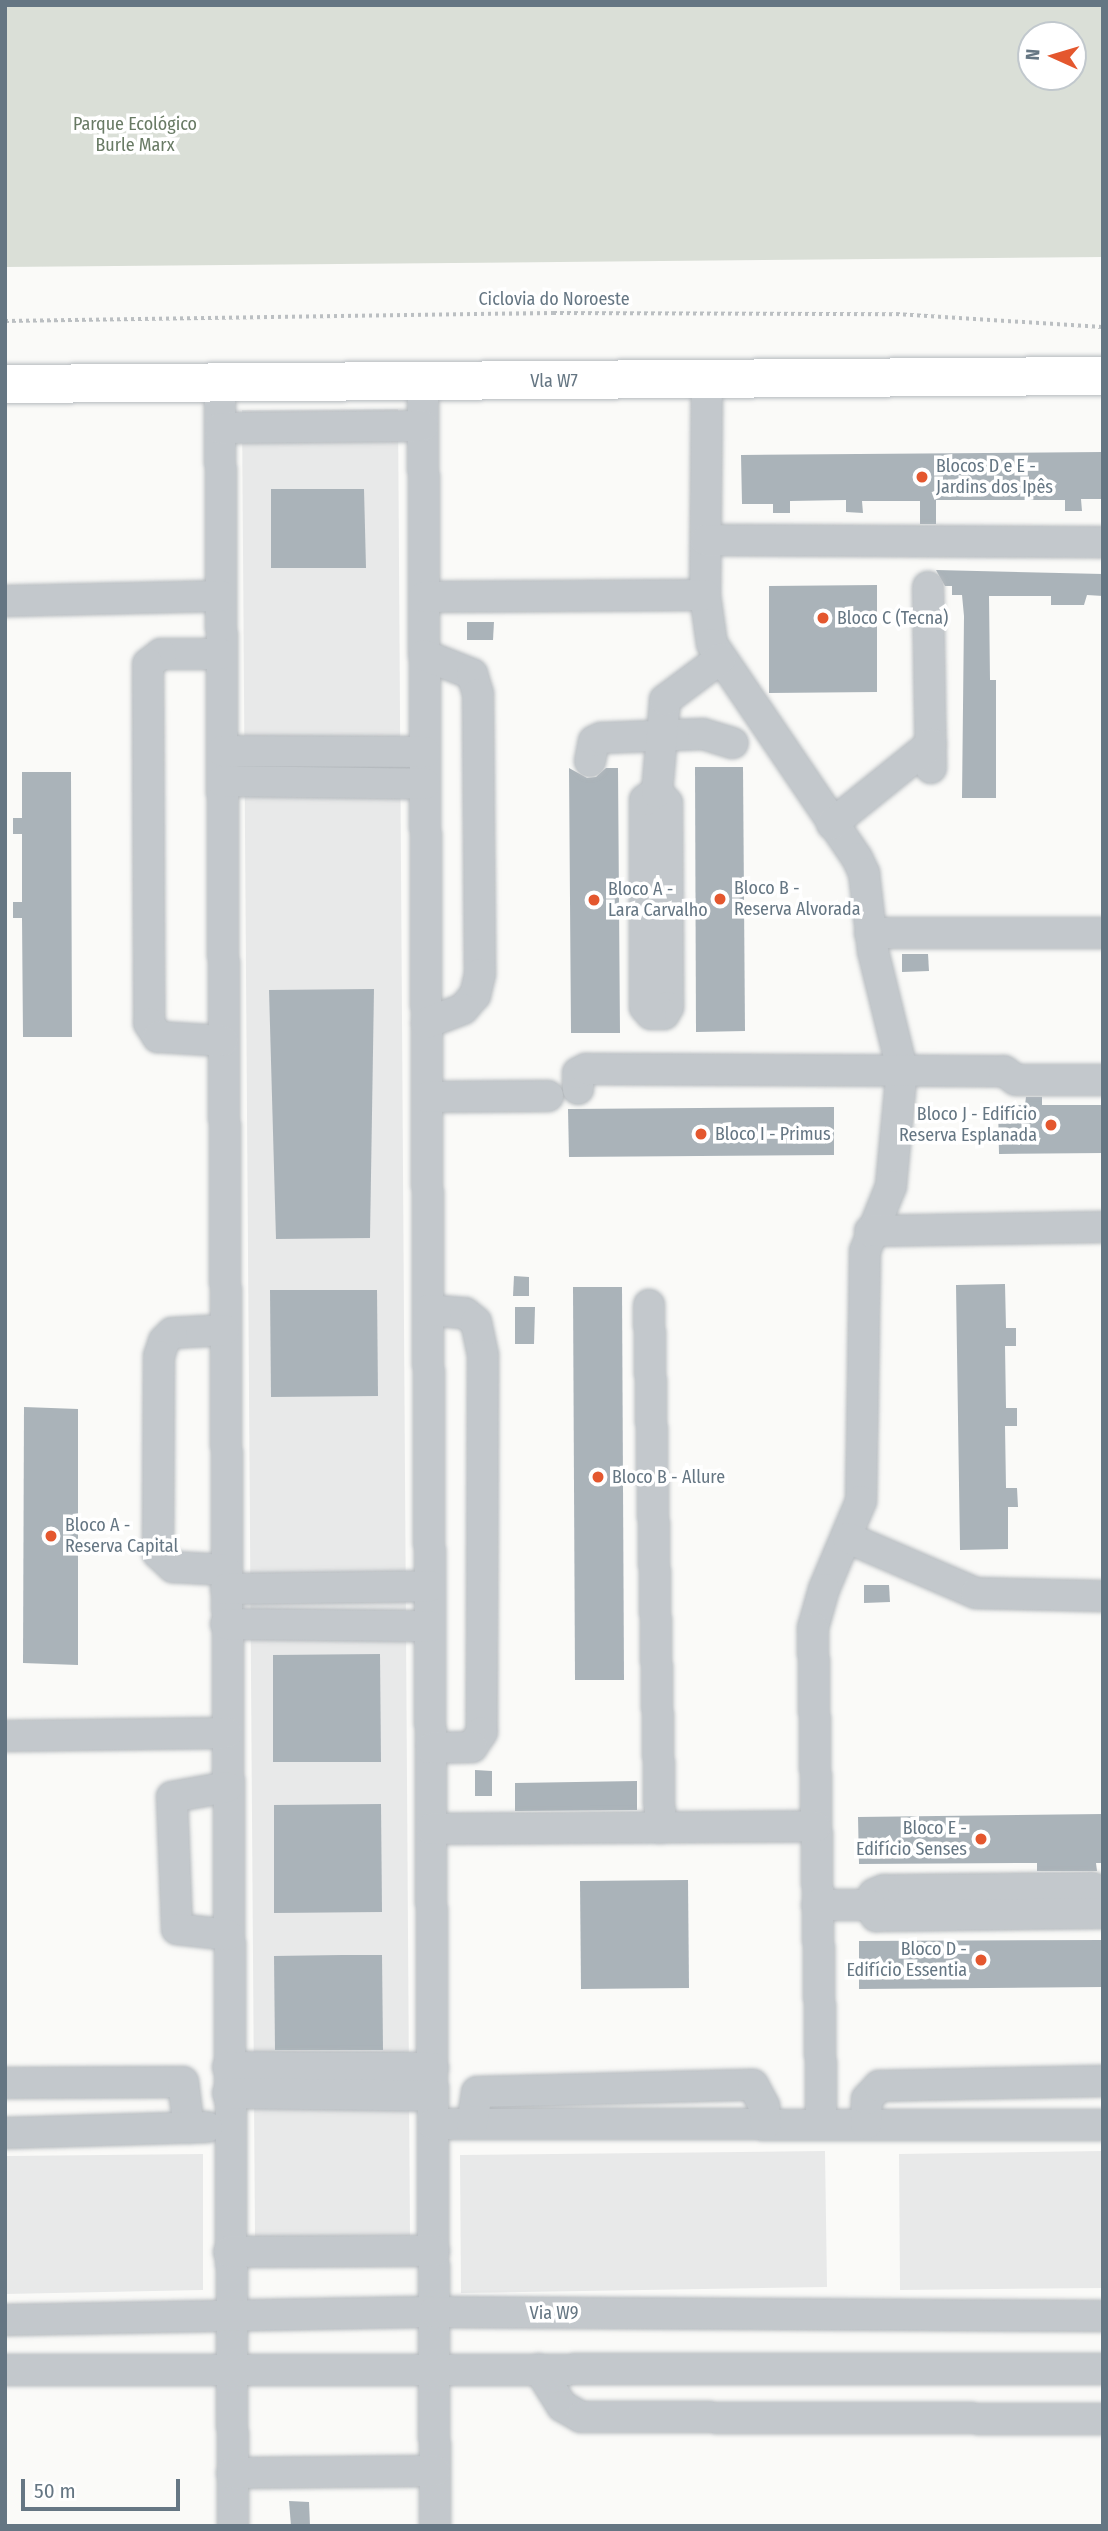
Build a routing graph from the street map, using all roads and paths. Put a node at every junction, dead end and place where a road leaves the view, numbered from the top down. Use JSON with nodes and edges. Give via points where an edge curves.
{"nodes":[{"id":1,"x":5,"y":321,"type":"edge"},
{"id":2,"x":1103,"y":327,"type":"edge"},
{"id":3,"x":1103,"y":376,"type":"edge"},
{"id":4,"x":707,"y":379,"type":"junction"},
{"id":5,"x":423,"y":381,"type":"junction"},
{"id":6,"x":220,"y":383,"type":"junction"},
{"id":7,"x":5,"y":384,"type":"edge"},
{"id":8,"x":423,"y":426,"type":"junction"},
{"id":9,"x":220,"y":428,"type":"junction"},
{"id":10,"x":706,"y":540,"type":"junction"},
{"id":11,"x":1103,"y":542,"type":"edge"},
{"id":12,"x":928,"y":587,"type":"dead end"},
{"id":13,"x":705,"y":595,"type":"junction"},
{"id":14,"x":221,"y":596,"type":"junction"},
{"id":15,"x":424,"y":597,"type":"junction"},
{"id":16,"x":5,"y":601,"type":"edge"},
{"id":17,"x":221,"y":654,"type":"junction"},
{"id":18,"x":424,"y":655,"type":"junction"},
{"id":19,"x":720,"y":659,"type":"junction"},
{"id":20,"x":661,"y":737,"type":"junction"},
{"id":21,"x":733,"y":743,"type":"dead end"},
{"id":22,"x":222,"y":751,"type":"junction"},
{"id":23,"x":425,"y":752,"type":"junction"},
{"id":24,"x":590,"y":761,"type":"dead end"},
{"id":25,"x":222,"y":781,"type":"junction"},
{"id":26,"x":425,"y":785,"type":"junction"},
{"id":27,"x":657,"y":792,"type":"junction"},
{"id":28,"x":832,"y":824,"type":"junction"},
{"id":29,"x":870,"y":933,"type":"junction"},
{"id":30,"x":1103,"y":933,"type":"edge"},
{"id":31,"x":427,"y":1023,"type":"junction"},
{"id":32,"x":223,"y":1041,"type":"junction"},
{"id":33,"x":902,"y":1069,"type":"junction"},
{"id":34,"x":1103,"y":1080,"type":"edge"},
{"id":35,"x":578,"y":1089,"type":"dead end"},
{"id":36,"x":548,"y":1096,"type":"dead end"},
{"id":37,"x":427,"y":1097,"type":"junction"},
{"id":38,"x":1103,"y":1227,"type":"edge"},
{"id":39,"x":870,"y":1231,"type":"junction"},
{"id":40,"x":649,"y":1306,"type":"dead end"},
{"id":41,"x":428,"y":1310,"type":"junction"},
{"id":42,"x":224,"y":1330,"type":"junction"},
{"id":43,"x":848,"y":1538,"type":"junction"},
{"id":44,"x":226,"y":1580,"type":"junction"},
{"id":45,"x":430,"y":1586,"type":"junction"},
{"id":46,"x":1103,"y":1596,"type":"edge"},
{"id":47,"x":226,"y":1624,"type":"junction"},
{"id":48,"x":430,"y":1626,"type":"junction"},
{"id":49,"x":226,"y":1733,"type":"junction"},
{"id":50,"x":5,"y":1736,"type":"edge"},
{"id":51,"x":431,"y":1748,"type":"junction"},
{"id":52,"x":227,"y":1787,"type":"junction"},
{"id":53,"x":815,"y":1826,"type":"junction"},
{"id":54,"x":660,"y":1828,"type":"junction"},
{"id":55,"x":431,"y":1829,"type":"junction"},
{"id":56,"x":1102,"y":1902,"type":"edge"},
{"id":57,"x":817,"y":1905,"type":"junction"},
{"id":58,"x":228,"y":1934,"type":"junction"},
{"id":59,"x":228,"y":2080,"type":"junction"},
{"id":60,"x":1103,"y":2081,"type":"edge"},
{"id":61,"x":5,"y":2083,"type":"edge"},
{"id":62,"x":433,"y":2096,"type":"junction"},
{"id":63,"x":822,"y":2124,"type":"junction"},
{"id":64,"x":866,"y":2124,"type":"junction"},
{"id":65,"x":1103,"y":2124,"type":"edge"},
{"id":66,"x":229,"y":2126,"type":"junction"},
{"id":67,"x":189,"y":2127,"type":"junction"},
{"id":68,"x":5,"y":2133,"type":"edge"},
{"id":69,"x":434,"y":2251,"type":"junction"},
{"id":70,"x":229,"y":2252,"type":"junction"},
{"id":71,"x":435,"y":2312,"type":"junction"},
{"id":72,"x":229,"y":2315,"type":"junction"},
{"id":73,"x":1103,"y":2316,"type":"edge"},
{"id":74,"x":5,"y":2320,"type":"edge"},
{"id":75,"x":1103,"y":2369,"type":"edge"},
{"id":76,"x":5,"y":2370,"type":"edge"},
{"id":77,"x":435,"y":2370,"type":"junction"},
{"id":78,"x":539,"y":2370,"type":"junction"},
{"id":79,"x":230,"y":2371,"type":"junction"},
{"id":80,"x":1103,"y":2419,"type":"edge"},
{"id":81,"x":435,"y":2471,"type":"junction"},
{"id":82,"x":232,"y":2473,"type":"junction"},
{"id":83,"x":233,"y":2526,"type":"edge"},
{"id":84,"x":435,"y":2526,"type":"edge"}],
"edges":[{"from":1,"to":2,"type":"path","name":"Ciclovia do Noroeste","via":[[552,313],[883,314]]},
{"from":3,"to":4,"type":"main road","name":"Vla W7"},
{"from":4,"to":5,"type":"main road","name":"Vla W7"},
{"from":4,"to":10,"type":"street"},
{"from":5,"to":6,"type":"main road","name":"Vla W7"},
{"from":5,"to":8,"type":"street"},
{"from":6,"to":7,"type":"main road","name":"Vla W7"},
{"from":6,"to":9,"type":"street"},
{"from":8,"to":9,"type":"street"},
{"from":8,"to":15,"type":"street"},
{"from":9,"to":14,"type":"street"},
{"from":10,"to":11,"type":"street"},
{"from":10,"to":13,"type":"street"},
{"from":12,"to":28,"type":"street","via":[[931,756]]},
{"from":13,"to":15,"type":"street"},
{"from":13,"to":19,"type":"street","via":[[706,621]]},
{"from":14,"to":16,"type":"street"},
{"from":14,"to":17,"type":"street"},
{"from":15,"to":18,"type":"street"},
{"from":17,"to":22,"type":"street"},
{"from":17,"to":32,"type":"street","via":[[161,654],[148,664],[149,1023],[158,1037]]},
{"from":18,"to":23,"type":"street"},
{"from":18,"to":31,"type":"street","via":[[472,674],[478,694],[480,974],[475,995],[463,1009]]},
{"from":19,"to":20,"type":"street","via":[[665,700]]},
{"from":19,"to":28,"type":"street"},
{"from":20,"to":21,"type":"street","via":[[703,734]]},
{"from":20,"to":24,"type":"street","via":[[601,738],[594,741]]},
{"from":20,"to":27,"type":"street"},
{"from":22,"to":23,"type":"street"},
{"from":22,"to":25,"type":"street"},
{"from":23,"to":26,"type":"street"},
{"from":25,"to":26,"type":"street"},
{"from":25,"to":32,"type":"street"},
{"from":26,"to":31,"type":"street"},
{"from":27,"to":27,"type":"street","via":[[645,800],[645,1007],[651,1014],[664,1014],[668,1007],[667,803]]},
{"from":28,"to":29,"type":"street","via":[[864,873]]},
{"from":29,"to":30,"type":"street"},
{"from":29,"to":33,"type":"street"},
{"from":31,"to":37,"type":"street"},
{"from":32,"to":42,"type":"street"},
{"from":33,"to":34,"type":"street","via":[[1004,1071],[1020,1080]]},
{"from":33,"to":35,"type":"street","via":[[586,1069],[578,1073]]},
{"from":33,"to":39,"type":"street","via":[[895,1165]]},
{"from":36,"to":37,"type":"street"},
{"from":37,"to":41,"type":"street"},
{"from":38,"to":39,"type":"street"},
{"from":39,"to":43,"type":"street","via":[[865,1251],[864,1463],[861,1501]]},
{"from":40,"to":54,"type":"street"},
{"from":41,"to":45,"type":"street"},
{"from":41,"to":51,"type":"street","via":[[465,1313],[476,1322],[484,1355],[482,1732],[472,1747]]},
{"from":42,"to":44,"type":"street"},
{"from":42,"to":44,"type":"street","via":[[172,1333],[159,1356],[158,1553],[173,1567]]},
{"from":43,"to":46,"type":"street","via":[[976,1593]]},
{"from":43,"to":53,"type":"street","via":[[824,1589],[813,1628]]},
{"from":44,"to":45,"type":"street"},
{"from":44,"to":47,"type":"street"},
{"from":45,"to":48,"type":"street"},
{"from":47,"to":48,"type":"street"},
{"from":47,"to":49,"type":"street"},
{"from":48,"to":51,"type":"street"},
{"from":49,"to":50,"type":"street"},
{"from":49,"to":52,"type":"street"},
{"from":51,"to":55,"type":"street"},
{"from":52,"to":58,"type":"street"},
{"from":52,"to":58,"type":"street","via":[[172,1797],[177,1929]]},
{"from":53,"to":54,"type":"street"},
{"from":53,"to":57,"type":"street"},
{"from":54,"to":55,"type":"street"},
{"from":55,"to":62,"type":"street"},
{"from":56,"to":57,"type":"street","via":[[883,1916],[876,1916],[870,1905]]},
{"from":57,"to":63,"type":"street"},
{"from":58,"to":59,"type":"street"},
{"from":59,"to":62,"type":"street"},
{"from":59,"to":66,"type":"street"},
{"from":60,"to":64,"type":"street","via":[[879,2086],[867,2099]]},
{"from":61,"to":67,"type":"street","via":[[183,2082]]},
{"from":62,"to":63,"type":"street","via":[[472,2124]]},
{"from":62,"to":69,"type":"street"},
{"from":63,"to":64,"type":"street"},
{"from":64,"to":65,"type":"street"},
{"from":66,"to":67,"type":"street"},
{"from":66,"to":70,"type":"street"},
{"from":67,"to":68,"type":"street"},
{"from":69,"to":70,"type":"street"},
{"from":69,"to":71,"type":"street"},
{"from":70,"to":72,"type":"street"},
{"from":71,"to":72,"type":"street","name":"Via W9"},
{"from":71,"to":73,"type":"street","name":"Via W9"},
{"from":71,"to":77,"type":"street"},
{"from":72,"to":74,"type":"street","name":"Via W9"},
{"from":72,"to":79,"type":"street"},
{"from":75,"to":78,"type":"street"},
{"from":76,"to":79,"type":"street"},
{"from":77,"to":78,"type":"street"},
{"from":77,"to":79,"type":"street"},
{"from":77,"to":81,"type":"street"},
{"from":78,"to":80,"type":"street","via":[[562,2406],[581,2417]]},
{"from":79,"to":82,"type":"street"},
{"from":81,"to":82,"type":"street"},
{"from":81,"to":84,"type":"street"},
{"from":82,"to":83,"type":"street"}]}
